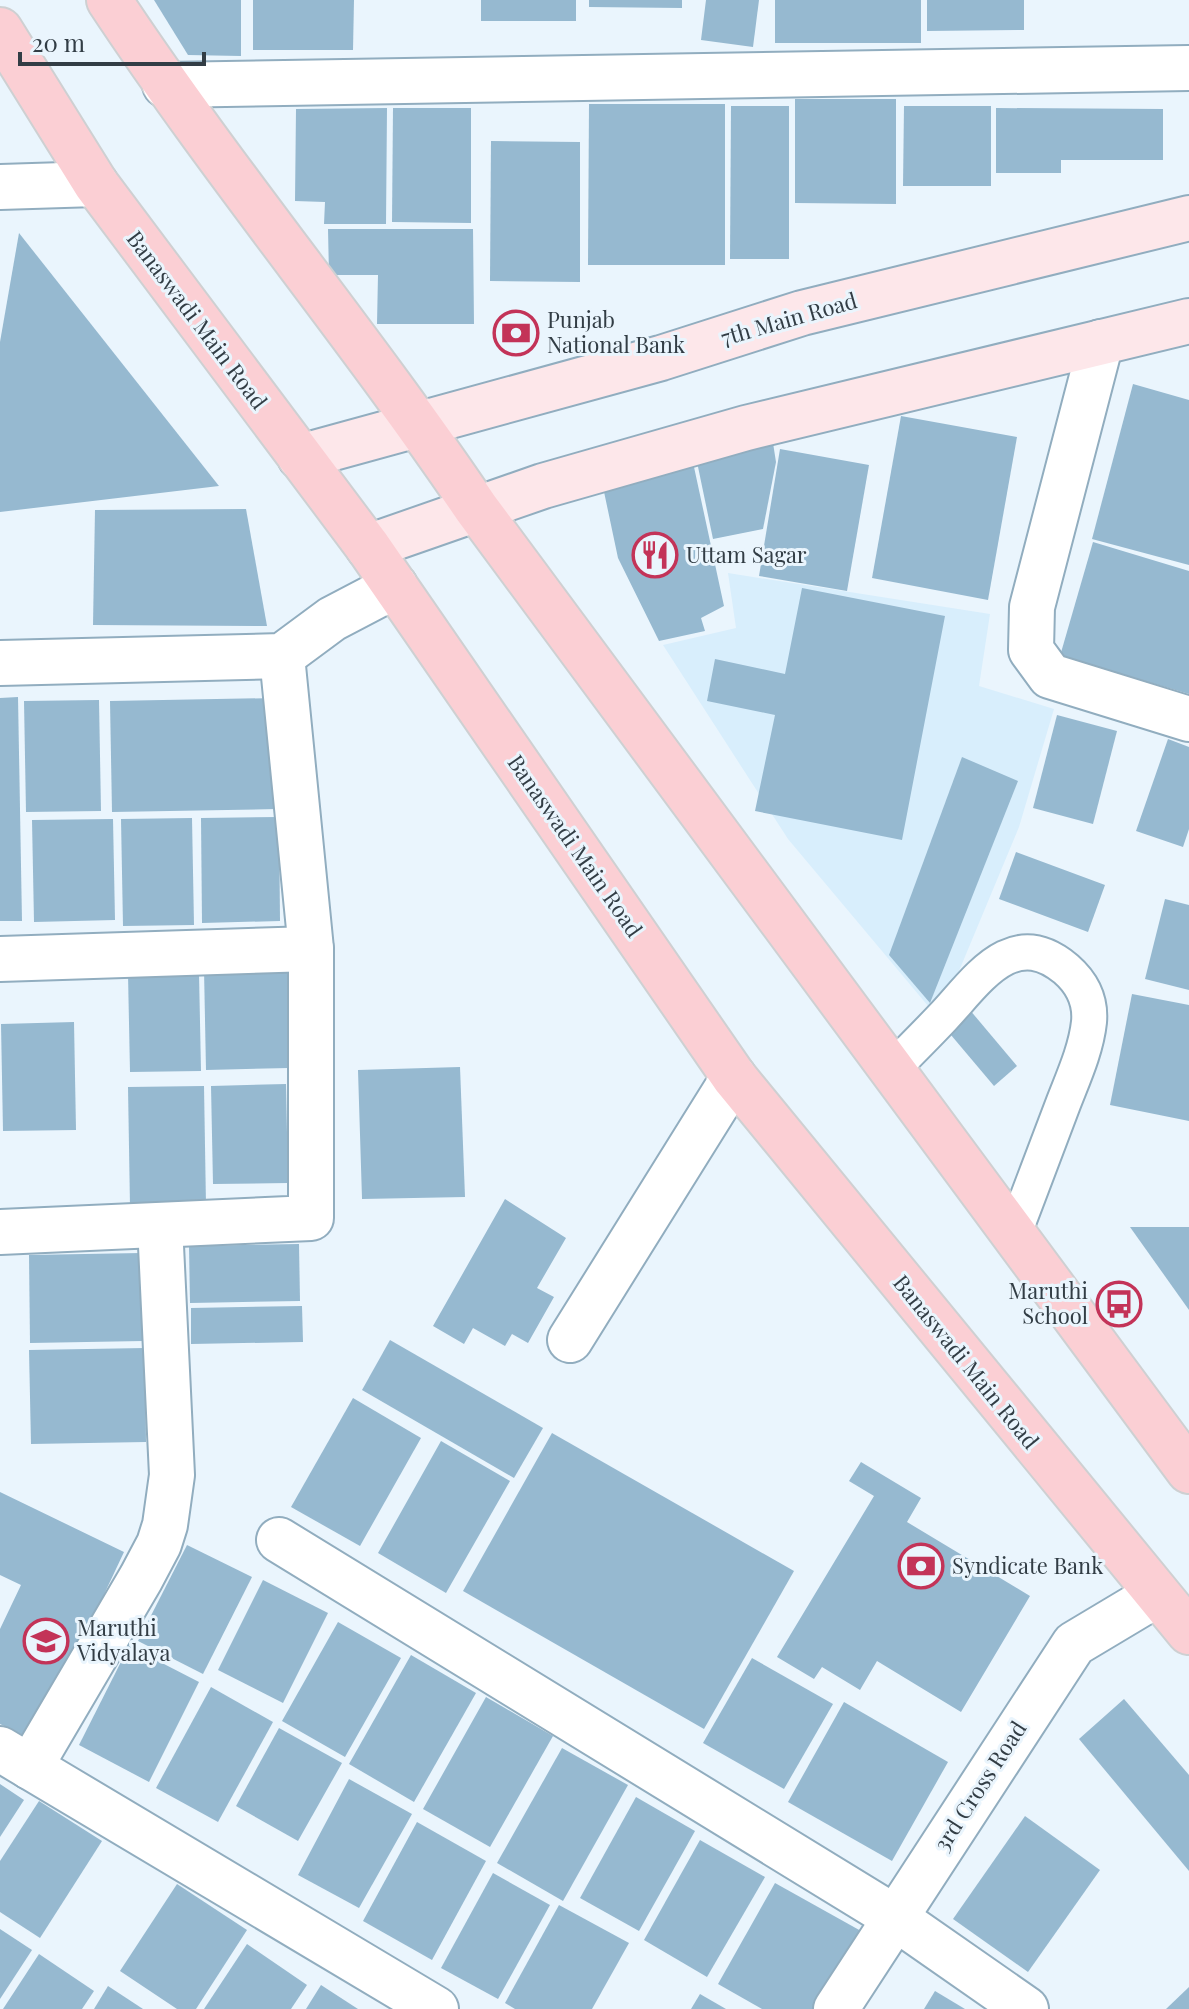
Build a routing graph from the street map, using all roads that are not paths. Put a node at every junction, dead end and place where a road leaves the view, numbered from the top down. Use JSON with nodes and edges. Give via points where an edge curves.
{"nodes":[{"id":1,"x":109,"y":0,"type":"edge"},
{"id":2,"x":0,"y":30,"type":"edge"},
{"id":3,"x":1189,"y":68,"type":"edge"},
{"id":4,"x":165,"y":85,"type":"junction"},
{"id":5,"x":96,"y":184,"type":"junction"},
{"id":6,"x":0,"y":187,"type":"edge"},
{"id":7,"x":1189,"y":218,"type":"edge"},
{"id":8,"x":1189,"y":321,"type":"edge"},
{"id":9,"x":1101,"y":342,"type":"junction"},
{"id":10,"x":419,"y":424,"type":"junction"},
{"id":11,"x":300,"y":457,"type":"junction"},
{"id":12,"x":476,"y":508,"type":"junction"},
{"id":13,"x":368,"y":547,"type":"junction"},
{"id":14,"x":395,"y":586,"type":"junction"},
{"id":15,"x":282,"y":656,"type":"junction"},
{"id":16,"x":0,"y":663,"type":"edge"},
{"id":17,"x":1189,"y":719,"type":"edge"},
{"id":18,"x":311,"y":949,"type":"junction"},
{"id":19,"x":0,"y":959,"type":"edge"},
{"id":20,"x":891,"y":1070,"type":"junction"},
{"id":21,"x":734,"y":1077,"type":"junction"},
{"id":22,"x":160,"y":1225,"type":"junction"},
{"id":23,"x":0,"y":1232,"type":"edge"},
{"id":24,"x":1013,"y":1236,"type":"junction"},
{"id":25,"x":570,"y":1340,"type":"dead end"},
{"id":26,"x":1188,"y":1469,"type":"edge"},
{"id":27,"x":279,"y":1540,"type":"dead end"},
{"id":28,"x":1156,"y":1595,"type":"junction"},
{"id":29,"x":1189,"y":1632,"type":"edge"},
{"id":30,"x":15,"y":1758,"type":"edge"},
{"id":31,"x":894,"y":1917,"type":"junction"},
{"id":32,"x":436,"y":2009,"type":"edge"},
{"id":33,"x":836,"y":2009,"type":"edge"},
{"id":34,"x":1026,"y":2009,"type":"edge"}],
"edges":[{"from":1,"to":4,"type":"main road"},
{"from":2,"to":5,"type":"main road","name":"Banaswadi Main Road"},
{"from":3,"to":4,"type":"street"},
{"from":4,"to":10,"type":"main road"},
{"from":5,"to":6,"type":"street"},
{"from":5,"to":11,"type":"main road","name":"Banaswadi Main Road"},
{"from":7,"to":10,"type":"main road","name":"7th Main Road","via":[[802,313]]},
{"from":8,"to":9,"type":"main road"},
{"from":9,"to":12,"type":"main road","via":[[746,428]]},
{"from":9,"to":17,"type":"street","via":[[1032,607],[1031,650],[1050,676]]},
{"from":10,"to":11,"type":"main road","name":"7th Main Road"},
{"from":10,"to":12,"type":"main road"},
{"from":11,"to":13,"type":"main road","name":"Banaswadi Main Road"},
{"from":12,"to":13,"type":"main road"},
{"from":12,"to":20,"type":"main road"},
{"from":13,"to":14,"type":"main road","name":"Banaswadi Main Road"},
{"from":14,"to":15,"type":"street","via":[[332,619]]},
{"from":14,"to":21,"type":"main road","name":"Banaswadi Main Road"},
{"from":15,"to":16,"type":"street"},
{"from":15,"to":18,"type":"street"},
{"from":18,"to":19,"type":"street"},
{"from":18,"to":22,"type":"street","via":[[311,1218]]},
{"from":20,"to":24,"type":"main road"},
{"from":20,"to":24,"type":"lane","via":[[1000,959],[1024,951],[1043,955],[1077,979],[1088,998],[1082,1054]]},
{"from":21,"to":25,"type":"street"},
{"from":21,"to":28,"type":"main road","name":"Banaswadi Main Road"},
{"from":22,"to":23,"type":"street"},
{"from":22,"to":30,"type":"street","via":[[172,1475],[165,1525],[141,1578]]},
{"from":24,"to":26,"type":"main road"},
{"from":27,"to":31,"type":"street"},
{"from":28,"to":29,"type":"main road","name":"Banaswadi Main Road"},
{"from":28,"to":31,"type":"street","name":"3rd Cross Road","via":[[1074,1644]]},
{"from":30,"to":32,"type":"street"},
{"from":31,"to":33,"type":"street","name":"3rd Cross Road"},
{"from":31,"to":34,"type":"street"}]}
